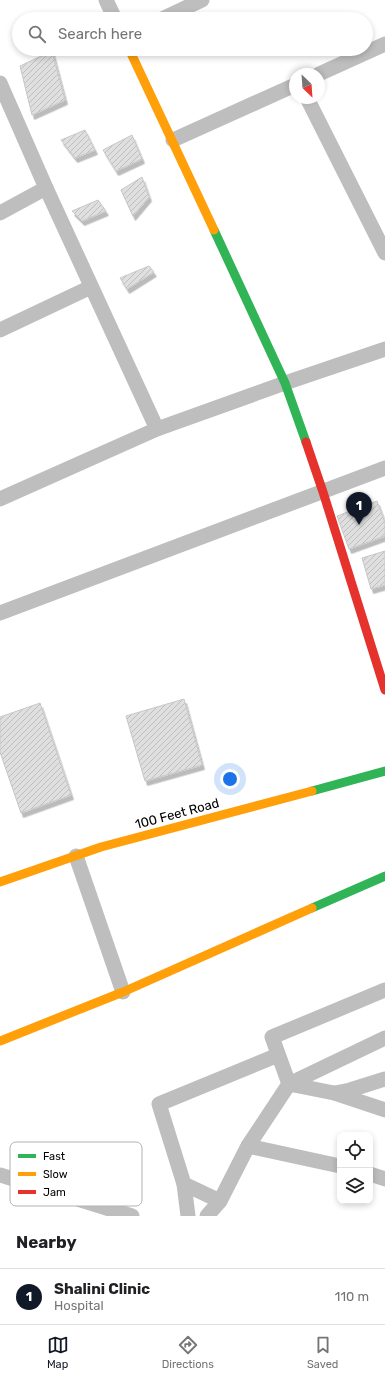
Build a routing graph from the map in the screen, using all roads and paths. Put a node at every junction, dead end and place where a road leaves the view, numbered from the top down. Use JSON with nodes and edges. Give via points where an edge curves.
{"nodes":[{"id":1,"x":106,"y":0,"type":"edge"},
{"id":2,"x":202,"y":0,"type":"edge"},
{"id":3,"x":112,"y":12,"type":"edge"},
{"id":4,"x":177,"y":12,"type":"edge"},
{"id":5,"x":385,"y":44,"type":"edge"},
{"id":6,"x":373,"y":49,"type":"edge"},
{"id":7,"x":132,"y":56,"type":"edge"},
{"id":8,"x":359,"y":56,"type":"edge"},
{"id":9,"x":325,"y":71,"type":"edge"},
{"id":10,"x":0,"y":83,"type":"edge"},
{"id":11,"x":289,"y":88,"type":"edge"},
{"id":12,"x":310,"y":104,"type":"edge"},
{"id":13,"x":173,"y":140,"type":"junction"},
{"id":14,"x":46,"y":188,"type":"junction"},
{"id":15,"x":0,"y":213,"type":"edge"},
{"id":16,"x":385,"y":253,"type":"edge"},
{"id":17,"x":92,"y":287,"type":"junction"},
{"id":18,"x":0,"y":330,"type":"edge"},
{"id":19,"x":385,"y":349,"type":"edge"},
{"id":20,"x":285,"y":382,"type":"junction"},
{"id":21,"x":157,"y":429,"type":"junction"},
{"id":22,"x":385,"y":468,"type":"edge"},
{"id":23,"x":323,"y":492,"type":"junction"},
{"id":24,"x":0,"y":499,"type":"edge"},
{"id":25,"x":0,"y":613,"type":"edge"},
{"id":26,"x":385,"y":690,"type":"edge"},
{"id":27,"x":385,"y":771,"type":"edge"},
{"id":28,"x":76,"y":856,"type":"junction"},
{"id":29,"x":385,"y":876,"type":"edge"},
{"id":30,"x":0,"y":882,"type":"edge"},
{"id":31,"x":385,"y":990,"type":"edge"},
{"id":32,"x":123,"y":992,"type":"junction"},
{"id":33,"x":385,"y":1038,"type":"edge"},
{"id":34,"x":0,"y":1041,"type":"edge"},
{"id":35,"x":278,"y":1055,"type":"junction"},
{"id":36,"x":385,"y":1079,"type":"edge"},
{"id":37,"x":289,"y":1084,"type":"junction"},
{"id":38,"x":334,"y":1093,"type":"junction"},
{"id":39,"x":385,"y":1110,"type":"edge"},
{"id":40,"x":248,"y":1146,"type":"junction"},
{"id":41,"x":337,"y":1165,"type":"edge"},
{"id":42,"x":0,"y":1175,"type":"edge"},
{"id":43,"x":373,"y":1175,"type":"edge"},
{"id":44,"x":10,"y":1178,"type":"edge"},
{"id":45,"x":385,"y":1179,"type":"edge"},
{"id":46,"x":184,"y":1184,"type":"junction"},
{"id":47,"x":220,"y":1201,"type":"junction"},
{"id":48,"x":100,"y":1206,"type":"edge"},
{"id":49,"x":132,"y":1216,"type":"edge"},
{"id":50,"x":188,"y":1216,"type":"edge"},
{"id":51,"x":207,"y":1216,"type":"edge"}],
"edges":[{"from":1,"to":3,"type":"street"},
{"from":2,"to":4,"type":"street"},
{"from":5,"to":6,"type":"street"},
{"from":7,"to":13,"type":"street"},
{"from":8,"to":9,"type":"street"},
{"from":10,"to":14,"type":"street"},
{"from":11,"to":13,"type":"street"},
{"from":12,"to":16,"type":"street"},
{"from":13,"to":20,"type":"street"},
{"from":14,"to":15,"type":"street"},
{"from":14,"to":17,"type":"street"},
{"from":17,"to":18,"type":"street"},
{"from":17,"to":21,"type":"street"},
{"from":19,"to":20,"type":"street"},
{"from":20,"to":21,"type":"street"},
{"from":20,"to":23,"type":"street"},
{"from":21,"to":24,"type":"street"},
{"from":22,"to":23,"type":"street"},
{"from":23,"to":25,"type":"street"},
{"from":23,"to":26,"type":"street"},
{"from":27,"to":28,"type":"street","name":"100 Feet Road"},
{"from":28,"to":30,"type":"street","name":"100 Feet Road"},
{"from":28,"to":32,"type":"street"},
{"from":29,"to":32,"type":"street"},
{"from":31,"to":35,"type":"street","via":[[272,1037]]},
{"from":32,"to":34,"type":"street"},
{"from":33,"to":37,"type":"street"},
{"from":35,"to":37,"type":"street"},
{"from":35,"to":46,"type":"street","via":[[159,1104]]},
{"from":36,"to":38,"type":"street"},
{"from":37,"to":38,"type":"street"},
{"from":37,"to":40,"type":"street"},
{"from":38,"to":39,"type":"street"},
{"from":40,"to":41,"type":"street"},
{"from":40,"to":47,"type":"street"},
{"from":42,"to":44,"type":"street"},
{"from":43,"to":45,"type":"street"},
{"from":46,"to":47,"type":"street"},
{"from":46,"to":50,"type":"street"},
{"from":47,"to":51,"type":"street"},
{"from":48,"to":49,"type":"street"}]}
